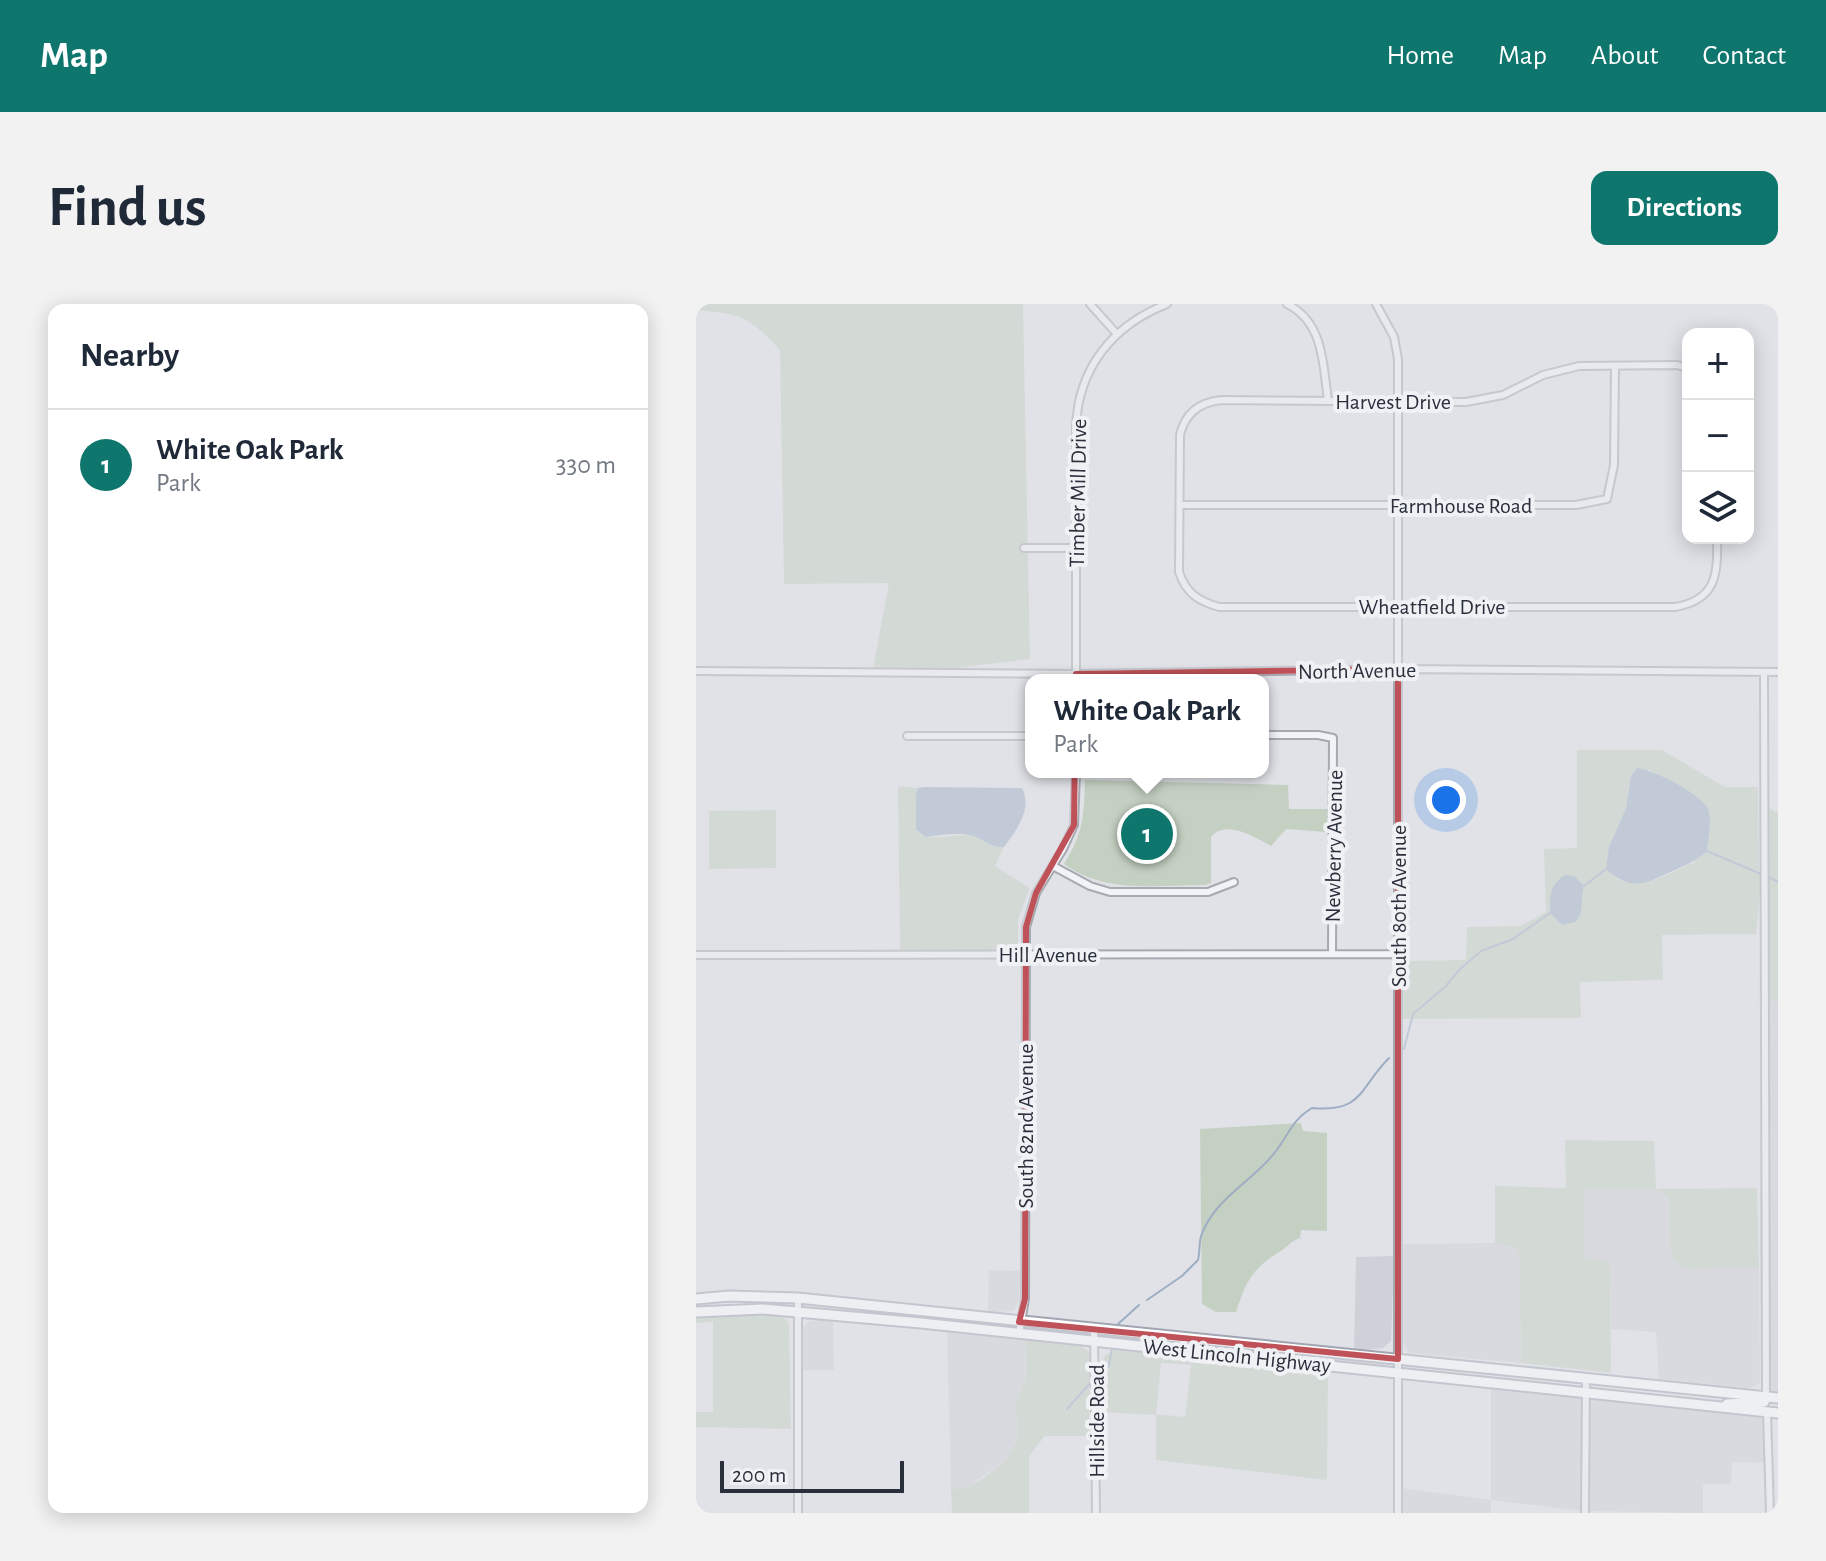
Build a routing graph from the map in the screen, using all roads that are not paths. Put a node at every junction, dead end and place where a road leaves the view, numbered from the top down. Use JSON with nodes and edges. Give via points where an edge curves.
{"nodes":[{"id":1,"x":1090,"y":304,"type":"edge"},
{"id":2,"x":1167,"y":304,"type":"edge"},
{"id":3,"x":1287,"y":304,"type":"edge"},
{"id":4,"x":1376,"y":304,"type":"edge"},
{"id":5,"x":1116,"y":333,"type":"junction"},
{"id":6,"x":1615,"y":366,"type":"junction"},
{"id":7,"x":1682,"y":366,"type":"edge"},
{"id":8,"x":1328,"y":401,"type":"junction"},
{"id":9,"x":1398,"y":401,"type":"junction"},
{"id":10,"x":1398,"y":504,"type":"junction"},
{"id":11,"x":1180,"y":505,"type":"junction"},
{"id":12,"x":1716,"y":544,"type":"edge"},
{"id":13,"x":1024,"y":548,"type":"dead end"},
{"id":14,"x":1076,"y":548,"type":"junction"},
{"id":15,"x":1398,"y":606,"type":"junction"},
{"id":16,"x":1398,"y":669,"type":"junction"},
{"id":17,"x":696,"y":671,"type":"edge"},
{"id":18,"x":1764,"y":672,"type":"junction"},
{"id":19,"x":1778,"y":672,"type":"edge"},
{"id":20,"x":1076,"y":674,"type":"edge"},
{"id":21,"x":1197,"y":674,"type":"edge"},
{"id":22,"x":1025,"y":676,"type":"edge"},
{"id":23,"x":1269,"y":735,"type":"edge"},
{"id":24,"x":907,"y":736,"type":"dead end"},
{"id":25,"x":1025,"y":736,"type":"edge"},
{"id":26,"x":1076,"y":778,"type":"edge"},
{"id":27,"x":1053,"y":866,"type":"junction"},
{"id":28,"x":1234,"y":882,"type":"dead end"},
{"id":29,"x":1025,"y":953,"type":"junction"},
{"id":30,"x":1332,"y":954,"type":"junction"},
{"id":31,"x":1399,"y":954,"type":"junction"},
{"id":32,"x":696,"y":955,"type":"edge"},
{"id":33,"x":798,"y":1298,"type":"junction"},
{"id":34,"x":696,"y":1299,"type":"edge"},
{"id":35,"x":696,"y":1312,"type":"edge"},
{"id":36,"x":798,"y":1312,"type":"junction"},
{"id":37,"x":1019,"y":1322,"type":"junction"},
{"id":38,"x":1094,"y":1328,"type":"junction"},
{"id":39,"x":1019,"y":1334,"type":"junction"},
{"id":40,"x":1096,"y":1341,"type":"junction"},
{"id":41,"x":1398,"y":1359,"type":"junction"},
{"id":42,"x":1399,"y":1372,"type":"junction"},
{"id":43,"x":1586,"y":1378,"type":"junction"},
{"id":44,"x":1585,"y":1392,"type":"junction"},
{"id":45,"x":1766,"y":1396,"type":"junction"},
{"id":46,"x":1778,"y":1398,"type":"edge"},
{"id":47,"x":1708,"y":1407,"type":"junction"},
{"id":48,"x":1767,"y":1412,"type":"junction"},
{"id":49,"x":1778,"y":1413,"type":"edge"},
{"id":50,"x":798,"y":1513,"type":"edge"},
{"id":51,"x":1096,"y":1513,"type":"edge"},
{"id":52,"x":1398,"y":1513,"type":"edge"},
{"id":53,"x":1585,"y":1513,"type":"edge"},
{"id":54,"x":1770,"y":1513,"type":"edge"}],
"edges":[{"from":1,"to":5,"type":"street"},
{"from":2,"to":5,"type":"street","name":"Timber Mill Drive"},
{"from":3,"to":8,"type":"street","via":[[1313,327]]},
{"from":4,"to":9,"type":"street","name":"South 80th Avenue","via":[[1394,337]]},
{"from":5,"to":14,"type":"street","name":"Timber Mill Drive","via":[[1094,362],[1078,408]]},
{"from":6,"to":7,"type":"street","name":"Harvest Drive"},
{"from":6,"to":9,"type":"street","name":"Harvest Drive","via":[[1579,366],[1543,375],[1503,395],[1466,402]]},
{"from":6,"to":10,"type":"street","name":"Farmhouse Road","via":[[1614,465],[1607,499],[1576,505]]},
{"from":8,"to":9,"type":"street","name":"Harvest Drive"},
{"from":8,"to":11,"type":"street","name":"Harvest Drive","via":[[1222,400],[1199,407],[1181,430]]},
{"from":9,"to":10,"type":"street","name":"South 80th Avenue"},
{"from":10,"to":11,"type":"street","name":"Farmhouse Road"},
{"from":10,"to":15,"type":"street","name":"South 80th Avenue"},
{"from":11,"to":15,"type":"street","name":"Wheatfield Drive","via":[[1179,572],[1193,597],[1219,607]]},
{"from":12,"to":15,"type":"street","name":"Wheatfield Drive","via":[[1713,582],[1706,594],[1685,606]]},
{"from":13,"to":14,"type":"street"},
{"from":14,"to":20,"type":"street","name":"Timber Mill Drive"},
{"from":15,"to":16,"type":"street","name":"South 80th Avenue"},
{"from":16,"to":18,"type":"street","name":"North Avenue"},
{"from":16,"to":21,"type":"street","name":"North Avenue"},
{"from":16,"to":31,"type":"street","name":"South 80th Avenue"},
{"from":17,"to":22,"type":"street","name":"North Avenue"},
{"from":18,"to":19,"type":"street","name":"North Avenue"},
{"from":18,"to":45,"type":"street"},
{"from":23,"to":30,"type":"street","name":"Newberry Avenue","via":[[1333,738]]},
{"from":24,"to":25,"type":"street"},
{"from":26,"to":27,"type":"street","name":"South 82nd Avenue","via":[[1074,825]]},
{"from":27,"to":28,"type":"street","via":[[1110,892],[1208,892]]},
{"from":27,"to":29,"type":"street","name":"South 82nd Avenue","via":[[1029,910]]},
{"from":29,"to":30,"type":"street","name":"Hill Avenue"},
{"from":29,"to":32,"type":"street","name":"Hill Avenue"},
{"from":29,"to":37,"type":"street","name":"South 82nd Avenue","via":[[1025,1299]]},
{"from":30,"to":31,"type":"street","name":"Hill Avenue"},
{"from":31,"to":41,"type":"street","name":"South 80th Avenue"},
{"from":33,"to":34,"type":"main road","name":"West Lincoln Highway"},
{"from":33,"to":36,"type":"street"},
{"from":33,"to":37,"type":"main road","name":"West Lincoln Highway"},
{"from":35,"to":36,"type":"main road","name":"West Lincoln Highway"},
{"from":36,"to":39,"type":"main road","name":"West Lincoln Highway"},
{"from":36,"to":50,"type":"street"},
{"from":37,"to":38,"type":"main road","name":"West Lincoln Highway"},
{"from":37,"to":39,"type":"street","name":"South 82nd Avenue"},
{"from":38,"to":40,"type":"street","name":"Hillside Road"},
{"from":38,"to":41,"type":"main road","name":"West Lincoln Highway"},
{"from":39,"to":40,"type":"main road","name":"West Lincoln Highway"},
{"from":40,"to":42,"type":"main road","name":"West Lincoln Highway"},
{"from":40,"to":51,"type":"street","name":"Hillside Road"},
{"from":41,"to":42,"type":"street","name":"South 80th Avenue"},
{"from":41,"to":43,"type":"main road","name":"West Lincoln Highway"},
{"from":42,"to":44,"type":"main road","name":"West Lincoln Highway"},
{"from":42,"to":52,"type":"street","name":"South 80th Avenue"},
{"from":43,"to":44,"type":"street"},
{"from":43,"to":45,"type":"main road","name":"West Lincoln Highway"},
{"from":44,"to":47,"type":"main road","name":"West Lincoln Highway"},
{"from":44,"to":53,"type":"street"},
{"from":45,"to":46,"type":"main road","name":"West Lincoln Highway"},
{"from":45,"to":47,"type":"main road","via":[[1764,1402]]},
{"from":47,"to":48,"type":"main road","name":"West Lincoln Highway"},
{"from":48,"to":49,"type":"main road","name":"West Lincoln Highway"},
{"from":48,"to":54,"type":"street"}]}
